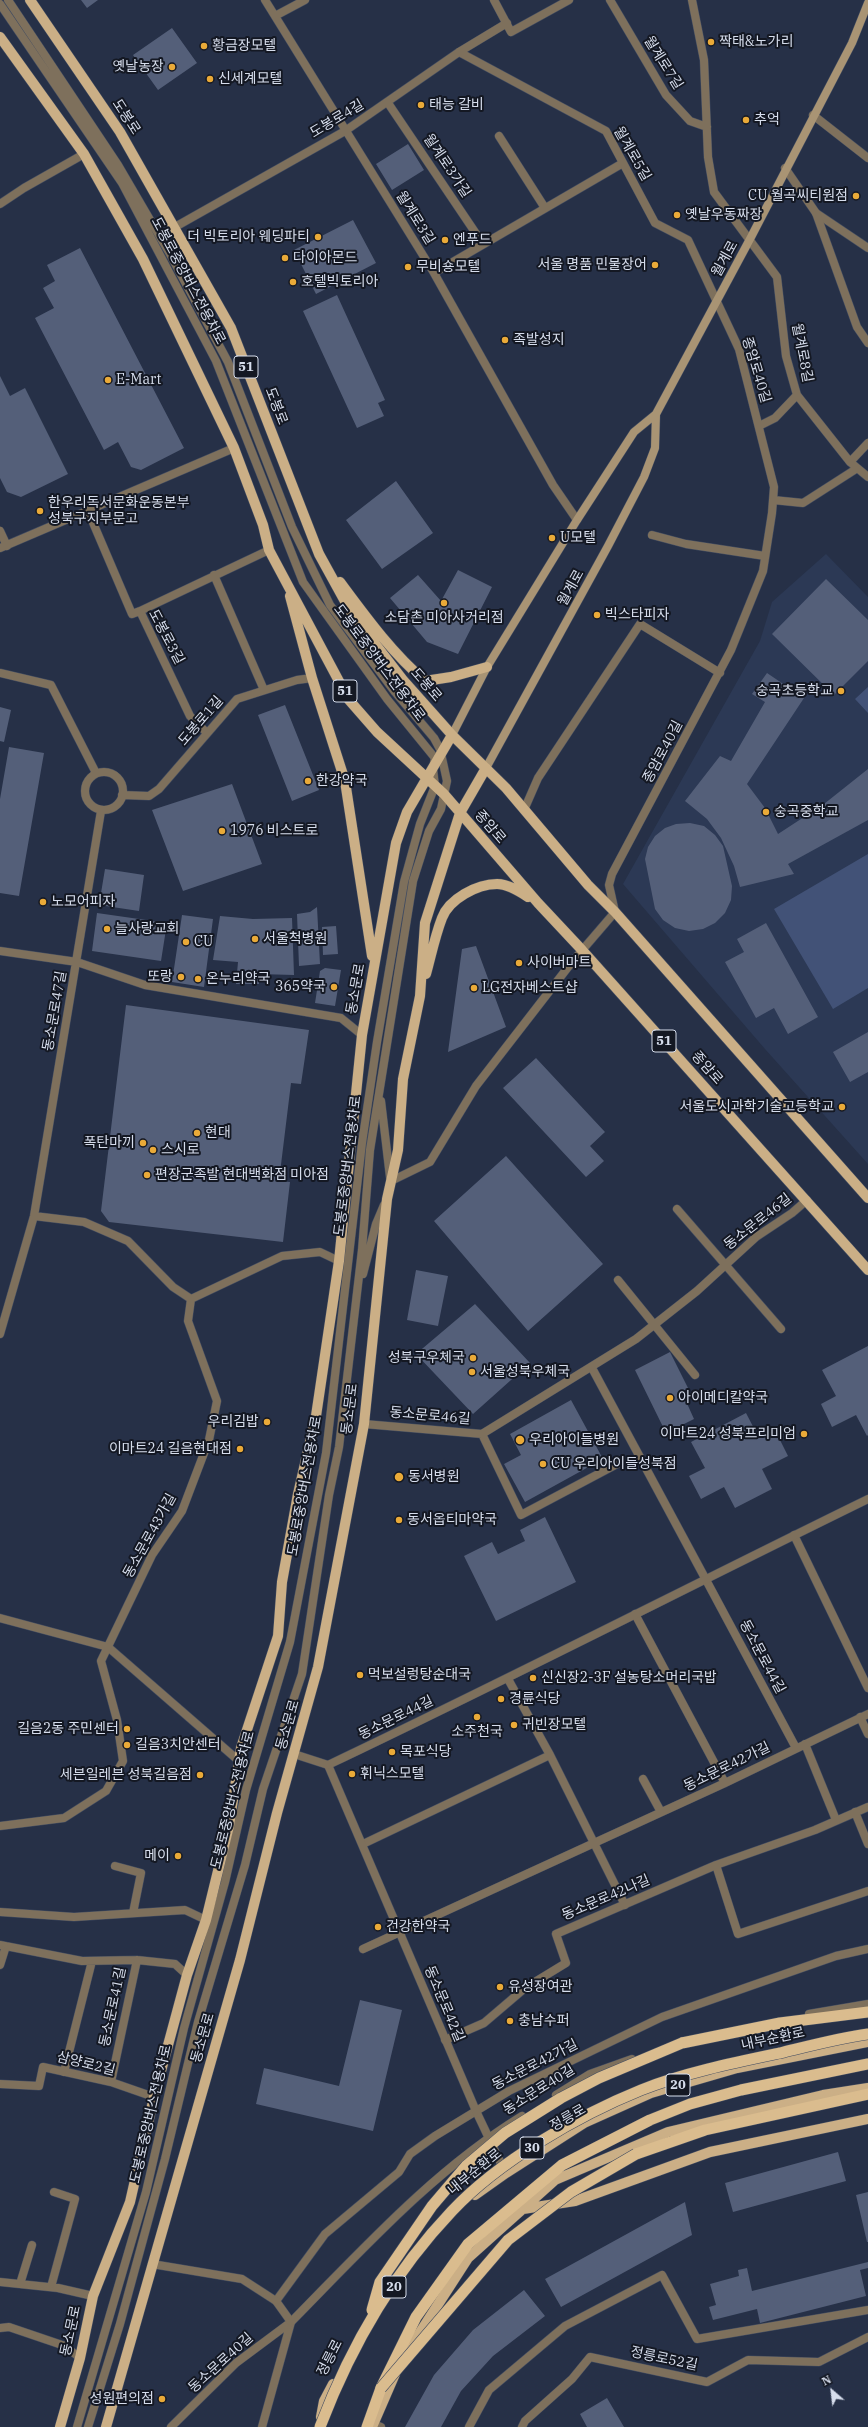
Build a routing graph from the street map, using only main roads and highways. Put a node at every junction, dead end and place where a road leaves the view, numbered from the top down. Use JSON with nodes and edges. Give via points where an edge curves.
{"nodes":[{"id":1,"x":30,"y":0,"type":"edge"},
{"id":2,"x":868,"y":3,"type":"edge"},
{"id":3,"x":0,"y":37,"type":"edge"},
{"id":4,"x":656,"y":414,"type":"junction"},
{"id":5,"x":319,"y":554,"type":"junction"},
{"id":6,"x":288,"y":586,"type":"junction"},
{"id":7,"x":487,"y":667,"type":"junction"},
{"id":8,"x":452,"y":735,"type":"junction"},
{"id":9,"x":486,"y":768,"type":"junction"},
{"id":10,"x":426,"y":778,"type":"junction"},
{"id":11,"x":460,"y":813,"type":"junction"},
{"id":12,"x":538,"y":903,"type":"junction"},
{"id":13,"x":374,"y":969,"type":"junction"},
{"id":14,"x":420,"y":996,"type":"junction"},
{"id":15,"x":868,"y":1198,"type":"edge"},
{"id":16,"x":868,"y":1270,"type":"edge"},
{"id":17,"x":868,"y":2012,"type":"edge"},
{"id":18,"x":868,"y":2034,"type":"edge"},
{"id":19,"x":868,"y":2042,"type":"edge"},
{"id":20,"x":868,"y":2064,"type":"edge"},
{"id":21,"x":868,"y":2088,"type":"edge"},
{"id":22,"x":868,"y":2094,"type":"edge"},
{"id":23,"x":868,"y":2119,"type":"edge"},
{"id":24,"x":523,"y":2209,"type":"junction"},
{"id":25,"x":366,"y":2329,"type":"junction"},
{"id":26,"x":381,"y":2388,"type":"junction"},
{"id":27,"x":373,"y":2426,"type":"edge"},
{"id":28,"x":60,"y":2427,"type":"edge"},
{"id":29,"x":106,"y":2427,"type":"edge"},
{"id":30,"x":319,"y":2427,"type":"edge"}],
"edges":[{"from":1,"to":5,"type":"main road","name":"도봉로","number":"51","via":[[120,132],[231,328]]},
{"from":2,"to":4,"type":"main road","name":"월계로","via":[[852,43]]},
{"from":3,"to":6,"type":"main road","number":"51","via":[[84,154],[143,259],[234,448],[263,526],[269,550]]},
{"from":4,"to":7,"type":"main road","name":"월계로","via":[[634,432],[576,520]]},
{"from":4,"to":9,"type":"main road","name":"월계로","via":[[655,448],[644,477]]},
{"from":5,"to":7,"type":"main road","via":[[374,626],[411,669],[425,681]]},
{"from":5,"to":8,"type":"main road","name":"도봉로","number":"51","via":[[352,614],[403,680]]},
{"from":6,"to":10,"type":"main road","number":"51","via":[[349,700],[377,732]]},
{"from":6,"to":13,"type":"main road","via":[[312,678],[345,781]]},
{"from":7,"to":8,"type":"main road","name":"월계로"},
{"from":8,"to":9,"type":"main road","name":"도봉로","number":"51"},
{"from":8,"to":10,"type":"main road","name":"동소문로"},
{"from":9,"to":11,"type":"main road","name":"동소문로"},
{"from":9,"to":15,"type":"main road","number":"51"},
{"from":10,"to":11,"type":"main road","number":"51"},
{"from":10,"to":13,"type":"main road","name":"동소문로","via":[[407,812],[396,843]]},
{"from":11,"to":12,"type":"main road","name":"종암로","number":"51"},
{"from":11,"to":14,"type":"main road","name":"동소문로","via":[[425,923]]},
{"from":12,"to":14,"type":"main road","via":[[517,890],[497,884],[470,891],[457,899],[442,917]]},
{"from":12,"to":16,"type":"main road","name":"종암로","number":"51"},
{"from":13,"to":28,"type":"main road","name":"동소문로","via":[[362,1035],[339,1261],[316,1416],[282,1582],[278,1636],[241,1748],[229,1826],[206,1920],[187,1975],[154,2097],[130,2202],[93,2296],[80,2358]]},
{"from":14,"to":29,"type":"main road","name":"동소문로","via":[[403,1079],[398,1150],[387,1199],[364,1424],[318,1667],[240,1960]]},
{"from":17,"to":25,"type":"highway","number":"30","bridge":true,"via":[[780,2023],[682,2044],[599,2078],[504,2133],[466,2166],[432,2206],[380,2282]]},
{"from":18,"to":25,"type":"highway","name":"내부순환로","number":"30","bridge":true,"via":[[729,2064],[642,2089],[573,2122],[509,2162],[453,2209],[419,2248]]},
{"from":19,"to":30,"type":"main road","name":"정릉로","number":"20","via":[[737,2068],[651,2093],[584,2123],[506,2173],[464,2203],[365,2321],[324,2401]]},
{"from":20,"to":26,"type":"highway","number":"30","bridge":true,"via":[[741,2090],[690,2104],[650,2120],[562,2165],[468,2244],[416,2317]]},
{"from":21,"to":24,"type":"main road","via":[[823,2095],[668,2132],[555,2180]]},
{"from":22,"to":26,"type":"highway","number":"30","bridge":true,"via":[[705,2130],[636,2154],[571,2192],[508,2240]]},
{"from":23,"to":24,"type":"main road","via":[[710,2152],[575,2201]]},
{"from":24,"to":27,"type":"main road","via":[[468,2258],[399,2366]]},
{"from":25,"to":30,"type":"highway","name":"내부순환로","number":"30","bridge":true,"via":[[348,2361]]},
{"from":26,"to":27,"type":"highway","number":"30"}]}
